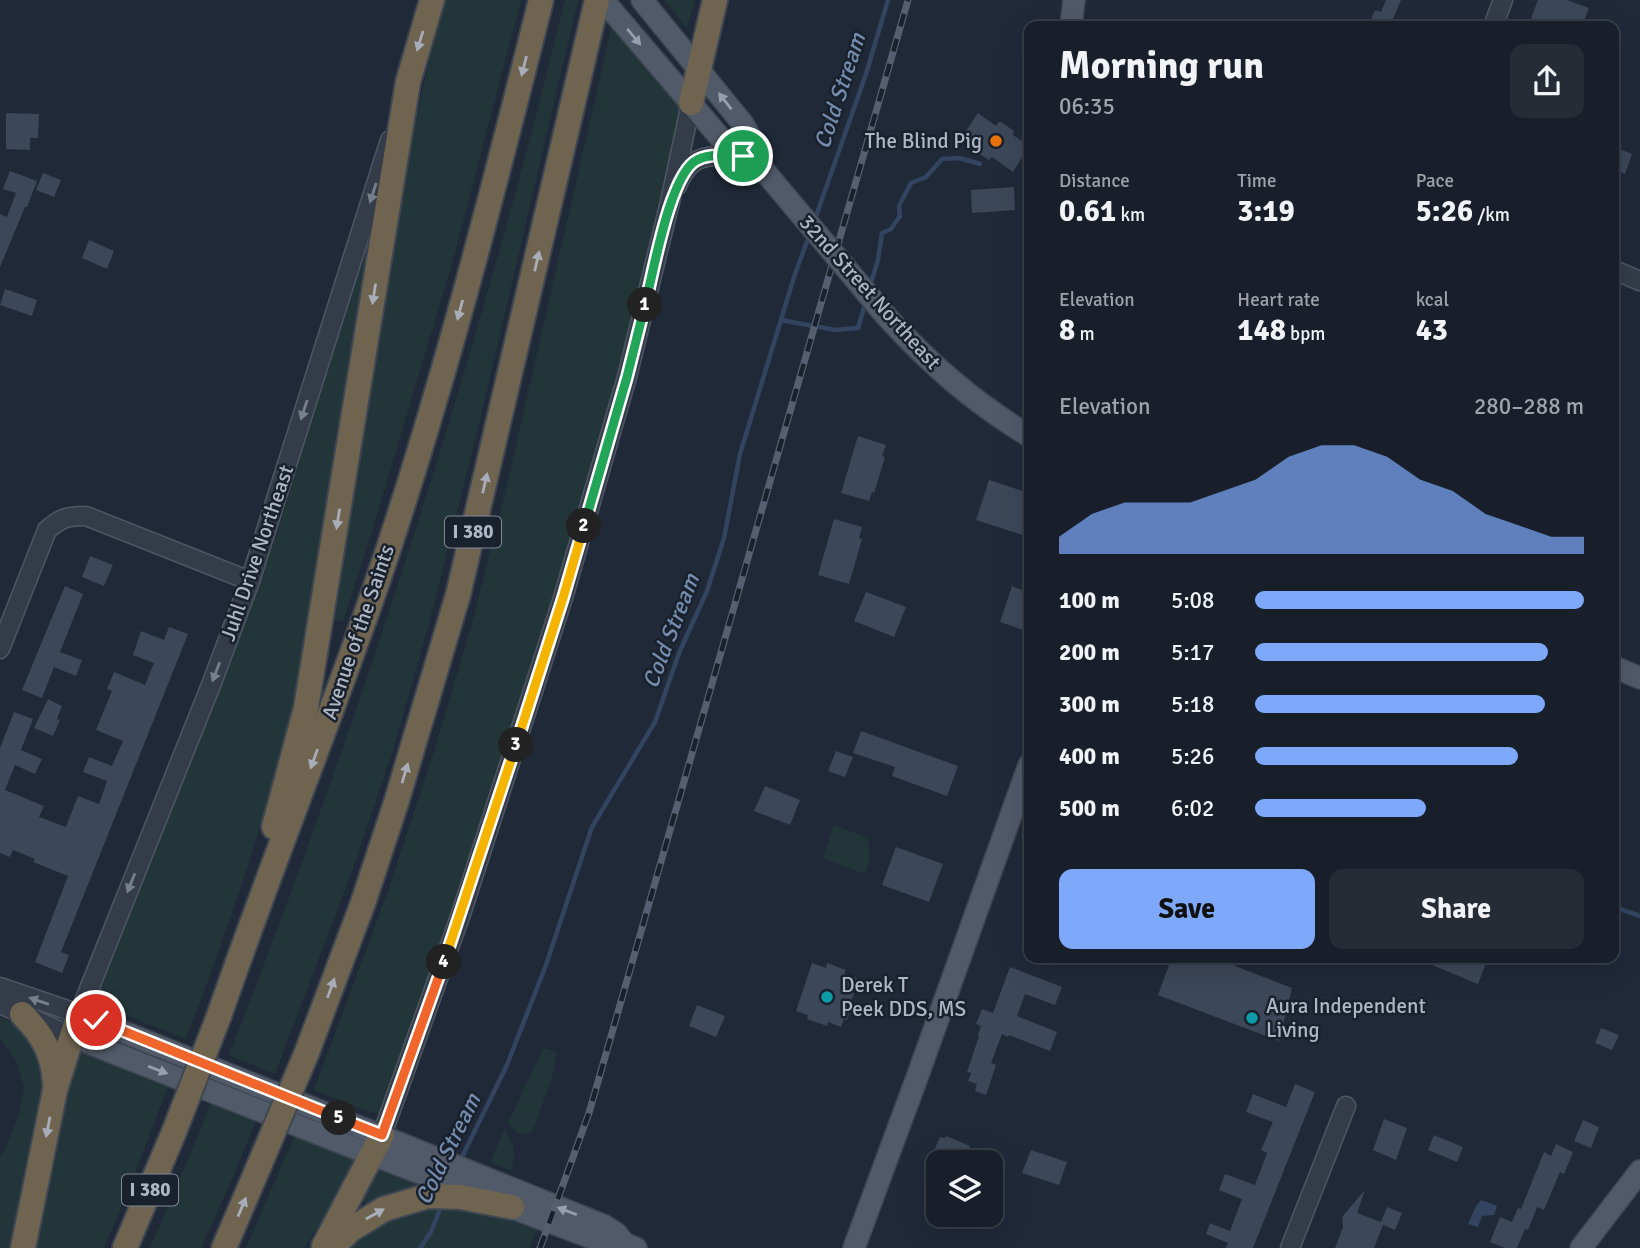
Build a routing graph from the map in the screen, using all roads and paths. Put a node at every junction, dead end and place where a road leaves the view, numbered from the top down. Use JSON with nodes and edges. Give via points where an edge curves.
{"nodes":[{"id":1,"x":432,"y":0,"type":"edge"},
{"id":2,"x":541,"y":0,"type":"edge"},
{"id":3,"x":597,"y":0,"type":"edge"},
{"id":4,"x":603,"y":0,"type":"edge"},
{"id":5,"x":642,"y":0,"type":"edge"},
{"id":6,"x":715,"y":0,"type":"edge"},
{"id":7,"x":1074,"y":0,"type":"edge"},
{"id":8,"x":1503,"y":0,"type":"edge"},
{"id":9,"x":1072,"y":21,"type":"edge"},
{"id":10,"x":1495,"y":21,"type":"edge"},
{"id":11,"x":698,"y":68,"type":"junction"},
{"id":12,"x":408,"y":82,"type":"junction"},
{"id":13,"x":691,"y":103,"type":"junction"},
{"id":14,"x":755,"y":160,"type":"junction"},
{"id":15,"x":670,"y":202,"type":"junction"},
{"id":16,"x":1619,"y":272,"type":"edge"},
{"id":17,"x":1640,"y":281,"type":"edge"},
{"id":18,"x":1003,"y":421,"type":"junction"},
{"id":19,"x":1024,"y":422,"type":"edge"},
{"id":20,"x":1024,"y":433,"type":"edge"},
{"id":21,"x":250,"y":580,"type":"junction"},
{"id":22,"x":0,"y":649,"type":"edge"},
{"id":23,"x":1619,"y":669,"type":"edge"},
{"id":24,"x":1640,"y":678,"type":"edge"},
{"id":25,"x":1024,"y":779,"type":"edge"},
{"id":26,"x":241,"y":953,"type":"junction"},
{"id":27,"x":0,"y":987,"type":"edge"},
{"id":28,"x":11,"y":1009,"type":"edge"},
{"id":29,"x":75,"y":1025,"type":"junction"},
{"id":30,"x":55,"y":1090,"type":"junction"},
{"id":31,"x":1346,"y":1106,"type":"dead end"},
{"id":32,"x":378,"y":1145,"type":"junction"},
{"id":33,"x":1640,"y":1171,"type":"edge"},
{"id":34,"x":435,"y":1178,"type":"junction"},
{"id":35,"x":481,"y":1191,"type":"junction"},
{"id":36,"x":512,"y":1206,"type":"joint"},
{"id":37,"x":631,"y":1246,"type":"edge"},
{"id":38,"x":23,"y":1248,"type":"edge"},
{"id":39,"x":125,"y":1248,"type":"edge"},
{"id":40,"x":224,"y":1248,"type":"edge"},
{"id":41,"x":323,"y":1248,"type":"edge"},
{"id":42,"x":332,"y":1248,"type":"edge"},
{"id":43,"x":854,"y":1248,"type":"edge"},
{"id":44,"x":1290,"y":1248,"type":"edge"},
{"id":45,"x":1581,"y":1248,"type":"edge"}],
"edges":[{"from":1,"to":12,"type":"highway","one_way":true},
{"from":2,"to":26,"type":"highway","name":"Avenue of the Saints","number":"I 380","one_way":true,"via":[[426,428],[377,582]]},
{"from":40,"to":3,"type":"highway","number":"I 380","one_way":true,"bridge":true,"via":[[307,1052],[396,803],[458,595]]},
{"from":4,"to":13,"type":"main road","name":"32nd Street Northeast","one_way":true},
{"from":5,"to":11,"type":"main road","name":"32nd Street Northeast"},
{"from":6,"to":11,"type":"highway"},
{"from":7,"to":9,"type":"main road"},
{"from":8,"to":10,"type":"street"},
{"from":11,"to":13,"type":"highway"},
{"from":14,"to":11,"type":"main road","name":"32nd Street Northeast","one_way":true,"via":[[743,124]]},
{"from":12,"to":21,"type":"street","name":"Juhl Drive Northeast","one_way":true},
{"from":12,"to":26,"type":"highway","one_way":true,"via":[[306,708]]},
{"from":13,"to":14,"type":"main road","name":"32nd Street Northeast","via":[[723,141]]},
{"from":13,"to":15,"type":"street"},
{"from":14,"to":15,"type":"street","via":[[712,155],[696,160],[680,179]]},
{"from":14,"to":18,"type":"main road","name":"32nd Street Northeast","bridge":true,"via":[[887,317],[933,365]]},
{"from":15,"to":32,"type":"street","via":[[627,377],[563,598],[461,914]]},
{"from":16,"to":17,"type":"street"},
{"from":18,"to":19,"type":"main road"},
{"from":18,"to":20,"type":"main road","name":"32nd Street Northeast"},
{"from":21,"to":22,"type":"street","via":[[86,516],[69,516],[47,530]]},
{"from":21,"to":29,"type":"street","name":"Juhl Drive Northeast","one_way":true},
{"from":23,"to":24,"type":"main road"},
{"from":25,"to":43,"type":"main road"},
{"from":26,"to":39,"type":"highway","name":"Avenue of the Saints","number":"I 380","bridge":true},
{"from":29,"to":27,"type":"street","one_way":true},
{"from":28,"to":29,"type":"street"},
{"from":28,"to":30,"type":"highway","via":[[33,1025],[46,1045]]},
{"from":29,"to":30,"type":"highway"},
{"from":29,"to":32,"type":"main road"},
{"from":30,"to":38,"type":"highway","one_way":true},
{"from":31,"to":44,"type":"street"},
{"from":32,"to":34,"type":"main road"},
{"from":32,"to":41,"type":"highway"},
{"from":33,"to":45,"type":"main road"},
{"from":34,"to":35,"type":"main road"},
{"from":34,"to":35,"type":"highway","via":[[460,1197]]},
{"from":42,"to":34,"type":"highway","one_way":true,"via":[[350,1230]]},
{"from":35,"to":36,"type":"highway"},
{"from":37,"to":35,"type":"main road","one_way":true,"via":[[605,1226]]},
{"from":36,"to":37,"type":"main road","via":[[600,1241]]}]}
